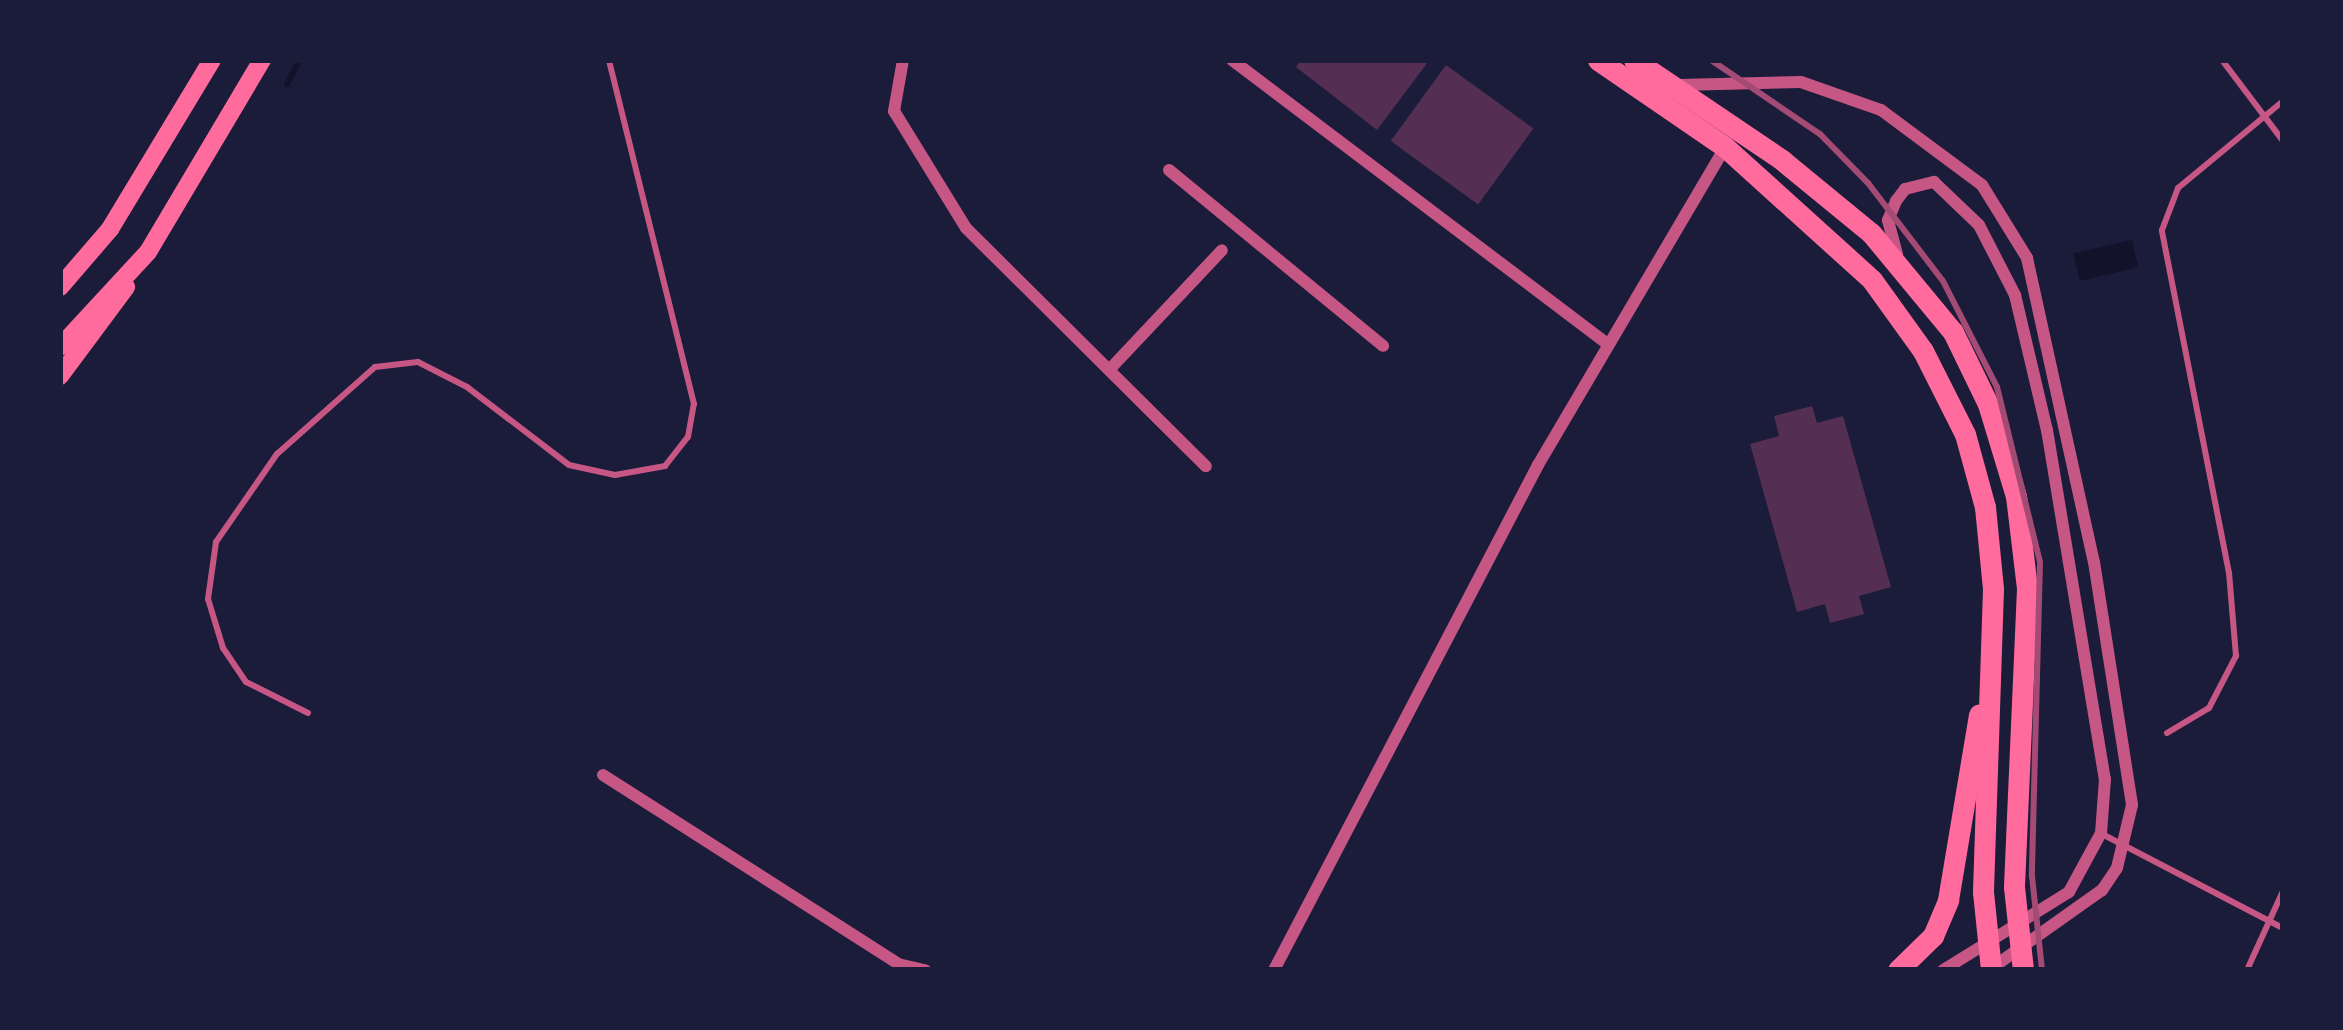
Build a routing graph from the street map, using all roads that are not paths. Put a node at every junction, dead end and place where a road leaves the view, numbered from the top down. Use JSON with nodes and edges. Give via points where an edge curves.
{"nodes":[{"id":1,"x":212,"y":60,"type":"edge"},
{"id":2,"x":262,"y":60,"type":"edge"},
{"id":3,"x":610,"y":60,"type":"edge"},
{"id":4,"x":904,"y":60,"type":"edge"},
{"id":5,"x":1232,"y":60,"type":"edge"},
{"id":6,"x":1598,"y":60,"type":"edge"},
{"id":7,"x":1634,"y":60,"type":"edge"},
{"id":8,"x":2222,"y":60,"type":"edge"},
{"id":9,"x":1671,"y":86,"type":"junction"},
{"id":10,"x":2283,"y":101,"type":"edge"},
{"id":11,"x":2264,"y":116,"type":"junction"},
{"id":12,"x":2283,"y":141,"type":"edge"},
{"id":13,"x":1725,"y":147,"type":"junction"},
{"id":14,"x":1169,"y":170,"type":"dead end"},
{"id":15,"x":1241,"y":229,"type":"junction"},
{"id":16,"x":1222,"y":250,"type":"joint"},
{"id":17,"x":148,"y":252,"type":"junction"},
{"id":18,"x":60,"y":287,"type":"edge"},
{"id":19,"x":1922,"y":288,"type":"junction"},
{"id":20,"x":1607,"y":344,"type":"junction"},
{"id":21,"x":1382,"y":346,"type":"dead end"},
{"id":22,"x":60,"y":347,"type":"edge"},
{"id":23,"x":1110,"y":369,"type":"junction"},
{"id":24,"x":60,"y":376,"type":"edge"},
{"id":25,"x":1207,"y":466,"type":"dead end"},
{"id":26,"x":1993,"y":650,"type":"junction"},
{"id":27,"x":308,"y":713,"type":"dead end"},
{"id":28,"x":2167,"y":733,"type":"dead end"},
{"id":29,"x":603,"y":775,"type":"dead end"},
{"id":30,"x":2101,"y":833,"type":"junction"},
{"id":31,"x":2124,"y":847,"type":"junction"},
{"id":32,"x":2283,"y":891,"type":"edge"},
{"id":33,"x":2270,"y":922,"type":"junction"},
{"id":34,"x":2283,"y":928,"type":"edge"},
{"id":35,"x":925,"y":970,"type":"edge"},
{"id":36,"x":1274,"y":970,"type":"edge"},
{"id":37,"x":1898,"y":970,"type":"edge"},
{"id":38,"x":1943,"y":970,"type":"edge"},
{"id":39,"x":1990,"y":970,"type":"edge"},
{"id":40,"x":2023,"y":970,"type":"edge"},
{"id":41,"x":2247,"y":970,"type":"edge"}],
"edges":[{"from":1,"to":18,"type":"main road","via":[[110,230]]},
{"from":2,"to":17,"type":"main road"},
{"from":3,"to":27,"type":"lane","via":[[694,404],[688,437],[665,466],[615,476],[569,466],[467,387],[418,362],[375,367],[277,454],[216,542],[208,599],[223,648],[246,682]]},
{"from":4,"to":23,"type":"street","via":[[895,111],[956,215]]},
{"from":5,"to":20,"type":"street"},
{"from":6,"to":13,"type":"highway"},
{"from":7,"to":9,"type":"highway"},
{"from":8,"to":11,"type":"lane"},
{"from":9,"to":19,"type":"highway","via":[[1830,196]]},
{"from":9,"to":31,"type":"street","via":[[1801,82],[1881,110],[1943,150],[2009,225],[2039,293],[2119,693],[2132,806]]},
{"from":10,"to":11,"type":"lane"},
{"from":11,"to":12,"type":"lane"},
{"from":11,"to":28,"type":"lane","via":[[2178,188],[2162,230],[2229,573],[2236,656],[2209,708]]},
{"from":13,"to":20,"type":"street"},
{"from":13,"to":26,"type":"highway","via":[[1872,280],[1923,351],[1965,434],[1985,507]]},
{"from":14,"to":15,"type":"street"},
{"from":15,"to":16,"type":"lane"},
{"from":15,"to":21,"type":"street"},
{"from":16,"to":23,"type":"street"},
{"from":17,"to":22,"type":"main road"},
{"from":17,"to":24,"type":"main road","via":[[94,339]]},
{"from":19,"to":30,"type":"street","via":[[1894,250],[1888,220],[1904,189],[1934,182],[1965,206],[2015,295],[2105,779]]},
{"from":19,"to":40,"type":"highway","via":[[1988,404],[2016,496],[2027,588],[2014,887]]},
{"from":20,"to":36,"type":"street"},
{"from":23,"to":25,"type":"street"},
{"from":26,"to":37,"type":"highway","via":[[1948,900],[1933,936]]},
{"from":26,"to":39,"type":"highway","via":[[1983,892]]},
{"from":29,"to":35,"type":"street","via":[[898,964]]},
{"from":30,"to":31,"type":"lane"},
{"from":30,"to":38,"type":"street","via":[[2082,876],[2050,904]]},
{"from":31,"to":33,"type":"lane"},
{"from":31,"to":39,"type":"street","via":[[2102,890]]},
{"from":32,"to":33,"type":"lane"},
{"from":33,"to":34,"type":"lane"},
{"from":33,"to":41,"type":"lane"}]}
